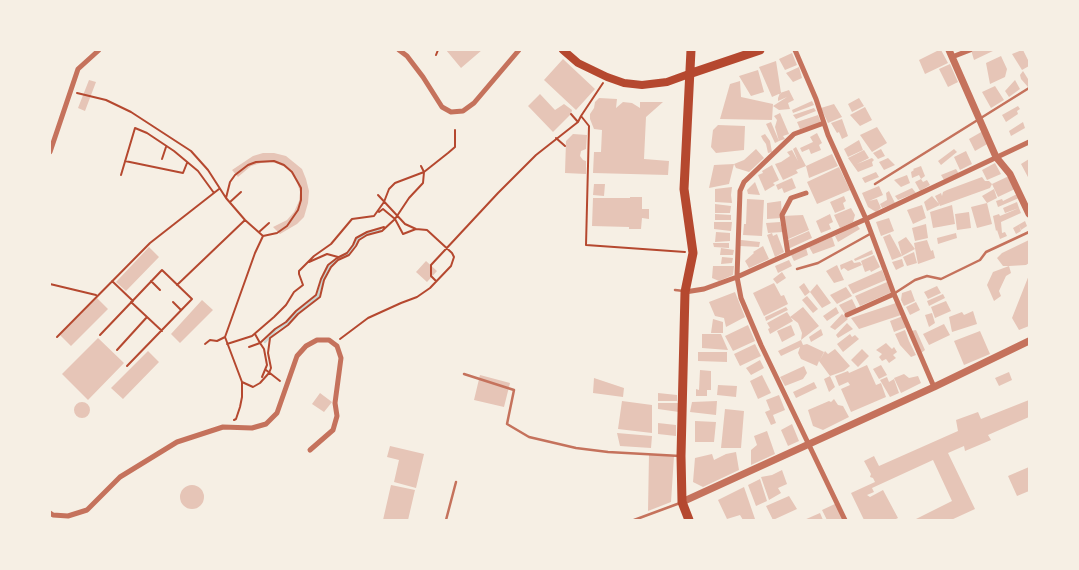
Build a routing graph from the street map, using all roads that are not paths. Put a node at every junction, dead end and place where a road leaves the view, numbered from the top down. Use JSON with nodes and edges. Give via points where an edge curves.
{"nodes":[{"id":1,"x":99,"y":50,"type":"edge"},
{"id":2,"x":399,"y":50,"type":"edge"},
{"id":3,"x":519,"y":50,"type":"edge"},
{"id":4,"x":563,"y":50,"type":"edge"},
{"id":5,"x":691,"y":50,"type":"edge"},
{"id":6,"x":760,"y":50,"type":"edge"},
{"id":7,"x":795,"y":50,"type":"edge"},
{"id":8,"x":970,"y":50,"type":"edge"},
{"id":9,"x":951,"y":54,"type":"edge"},
{"id":10,"x":690,"y":74,"type":"junction"},
{"id":11,"x":1029,"y":88,"type":"edge"},
{"id":12,"x":980,"y":119,"type":"junction"},
{"id":13,"x":824,"y":123,"type":"junction"},
{"id":14,"x":1029,"y":142,"type":"edge"},
{"id":15,"x":50,"y":152,"type":"edge"},
{"id":16,"x":996,"y":157,"type":"junction"},
{"id":17,"x":875,"y":184,"type":"dead end"},
{"id":18,"x":806,"y":193,"type":"dead end"},
{"id":19,"x":1029,"y":214,"type":"edge"},
{"id":20,"x":866,"y":219,"type":"junction"},
{"id":21,"x":1029,"y":232,"type":"edge"},
{"id":22,"x":872,"y":233,"type":"junction"},
{"id":23,"x":788,"y":254,"type":"junction"},
{"id":24,"x":797,"y":269,"type":"dead end"},
{"id":25,"x":737,"y":277,"type":"junction"},
{"id":26,"x":675,"y":290,"type":"dead end"},
{"id":27,"x":685,"y":292,"type":"junction"},
{"id":28,"x":894,"y":294,"type":"junction"},
{"id":29,"x":846,"y":315,"type":"dead end"},
{"id":30,"x":1029,"y":341,"type":"edge"},
{"id":31,"x":464,"y":374,"type":"dead end"},
{"id":32,"x":934,"y":387,"type":"junction"},
{"id":33,"x":810,"y":443,"type":"junction"},
{"id":34,"x":310,"y":450,"type":"dead end"},
{"id":35,"x":682,"y":456,"type":"junction"},
{"id":36,"x":456,"y":482,"type":"dead end"},
{"id":37,"x":682,"y":502,"type":"junction"},
{"id":38,"x":50,"y":513,"type":"edge"},
{"id":39,"x":446,"y":520,"type":"edge"},
{"id":40,"x":634,"y":520,"type":"edge"},
{"id":41,"x":689,"y":520,"type":"edge"},
{"id":42,"x":845,"y":520,"type":"edge"}],
"edges":[{"from":1,"to":15,"type":"street","via":[[78,69]]},
{"from":2,"to":3,"type":"street","via":[[423,77],[442,107],[451,112],[463,110],[474,103]]},
{"from":4,"to":10,"type":"main road","via":[[578,63],[624,83],[667,82]]},
{"from":5,"to":10,"type":"main road"},
{"from":6,"to":10,"type":"main road"},
{"from":7,"to":13,"type":"street"},
{"from":8,"to":9,"type":"street"},
{"from":9,"to":12,"type":"street"},
{"from":10,"to":27,"type":"main road","via":[[684,189],[693,253]]},
{"from":11,"to":12,"type":"lane"},
{"from":12,"to":16,"type":"street"},
{"from":12,"to":17,"type":"lane"},
{"from":13,"to":20,"type":"street"},
{"from":13,"to":25,"type":"street","via":[[794,134],[744,182],[740,191]]},
{"from":14,"to":16,"type":"street"},
{"from":16,"to":19,"type":"street","via":[[1010,174]]},
{"from":16,"to":20,"type":"street"},
{"from":18,"to":23,"type":"street","via":[[791,198],[782,216]]},
{"from":20,"to":22,"type":"street"},
{"from":20,"to":23,"type":"street"},
{"from":21,"to":28,"type":"lane","via":[[986,252],[980,260],[941,279],[927,276]]},
{"from":22,"to":24,"type":"lane","via":[[818,262]]},
{"from":22,"to":28,"type":"street"},
{"from":23,"to":25,"type":"street"},
{"from":25,"to":27,"type":"street"},
{"from":25,"to":33,"type":"street","via":[[741,298],[761,345]]},
{"from":26,"to":27,"type":"lane"},
{"from":27,"to":35,"type":"main road"},
{"from":28,"to":29,"type":"street"},
{"from":28,"to":32,"type":"street"},
{"from":30,"to":32,"type":"street"},
{"from":31,"to":35,"type":"lane","via":[[514,390],[507,424],[530,437],[608,452]]},
{"from":32,"to":33,"type":"street"},
{"from":33,"to":37,"type":"street"},
{"from":33,"to":42,"type":"street"},
{"from":34,"to":38,"type":"street","via":[[333,430],[337,416],[335,403],[341,358],[337,346],[329,340],[316,340],[298,356],[277,413],[266,424],[252,428],[223,428],[177,442],[120,477],[87,510],[68,516]]},
{"from":35,"to":37,"type":"main road"},
{"from":36,"to":39,"type":"lane"},
{"from":37,"to":40,"type":"lane"},
{"from":37,"to":41,"type":"main road"}]}
